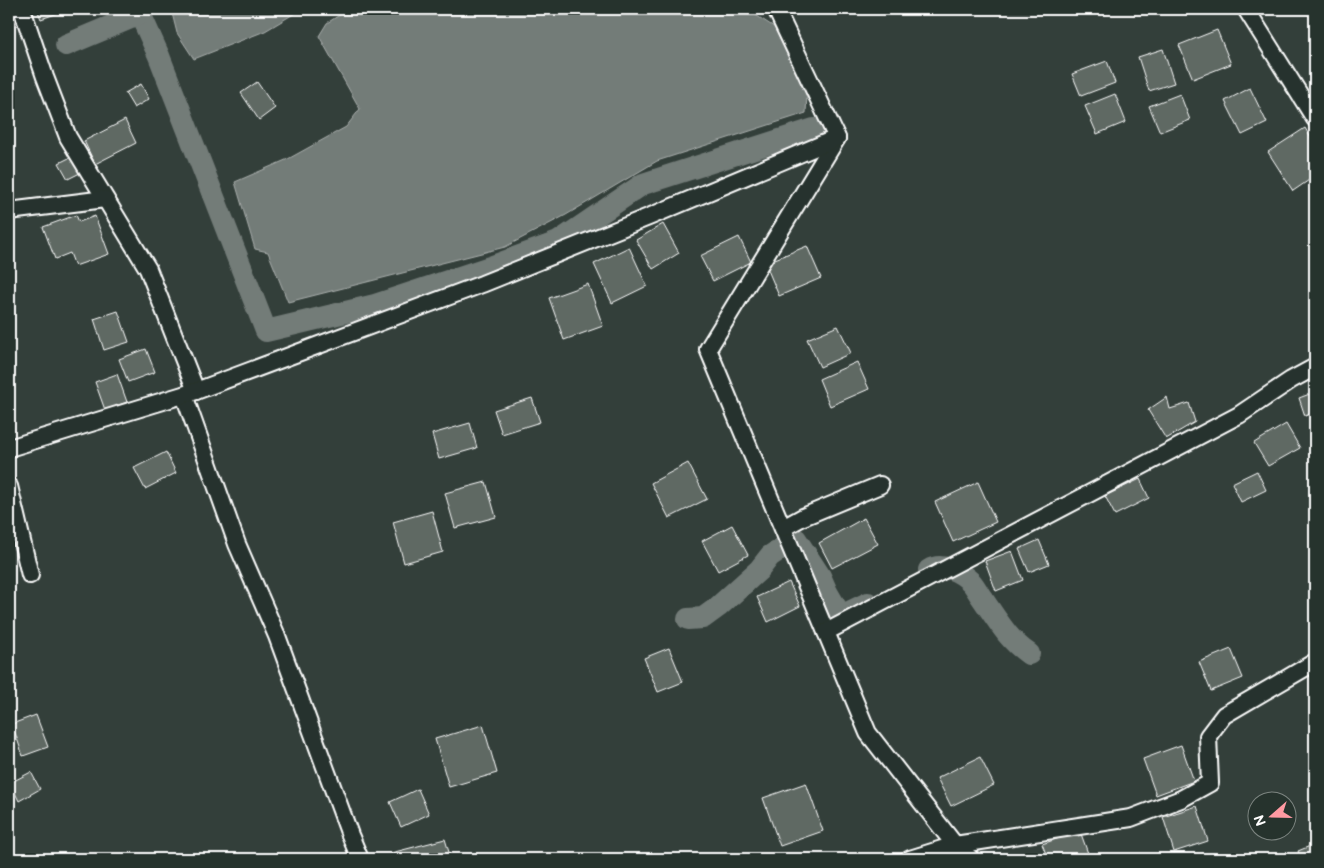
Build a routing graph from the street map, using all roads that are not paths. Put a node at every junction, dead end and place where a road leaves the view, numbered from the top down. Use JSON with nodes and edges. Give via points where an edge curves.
{"nodes":[{"id":1,"x":22,"y":9,"type":"edge"},
{"id":2,"x":776,"y":9,"type":"edge"},
{"id":3,"x":1246,"y":9,"type":"edge"},
{"id":4,"x":1315,"y":119,"type":"edge"},
{"id":5,"x":837,"y":138,"type":"junction"},
{"id":6,"x":105,"y":198,"type":"junction"},
{"id":7,"x":9,"y":211,"type":"edge"},
{"id":8,"x":1315,"y":367,"type":"edge"},
{"id":9,"x":190,"y":393,"type":"junction"},
{"id":10,"x":9,"y":448,"type":"edge"},
{"id":11,"x":880,"y":485,"type":"dead end"},
{"id":12,"x":9,"y":486,"type":"edge"},
{"id":13,"x":787,"y":539,"type":"junction"},
{"id":14,"x":30,"y":575,"type":"dead end"},
{"id":15,"x":826,"y":632,"type":"junction"},
{"id":16,"x":1315,"y":662,"type":"edge"},
{"id":17,"x":955,"y":845,"type":"junction"},
{"id":18,"x":360,"y":859,"type":"edge"},
{"id":19,"x":910,"y":859,"type":"edge"},
{"id":20,"x":971,"y":859,"type":"edge"}],
"edges":[{"from":1,"to":6,"type":"street","via":[[68,137]]},
{"from":2,"to":5,"type":"street"},
{"from":3,"to":4,"type":"street"},
{"from":5,"to":9,"type":"street","via":[[482,284]]},
{"from":5,"to":13,"type":"street","via":[[708,349]]},
{"from":6,"to":7,"type":"street"},
{"from":6,"to":9,"type":"street","via":[[148,270]]},
{"from":8,"to":15,"type":"street","via":[[1239,415]]},
{"from":9,"to":10,"type":"street"},
{"from":9,"to":18,"type":"street","via":[[236,544],[278,636]]},
{"from":11,"to":13,"type":"street","via":[[803,517]]},
{"from":12,"to":14,"type":"street"},
{"from":13,"to":15,"type":"street"},
{"from":15,"to":17,"type":"street","via":[[868,733]]},
{"from":16,"to":17,"type":"street","via":[[1224,715],[1208,736],[1210,783],[1181,800],[1131,818]]},
{"from":17,"to":19,"type":"street"},
{"from":17,"to":20,"type":"street"}]}
